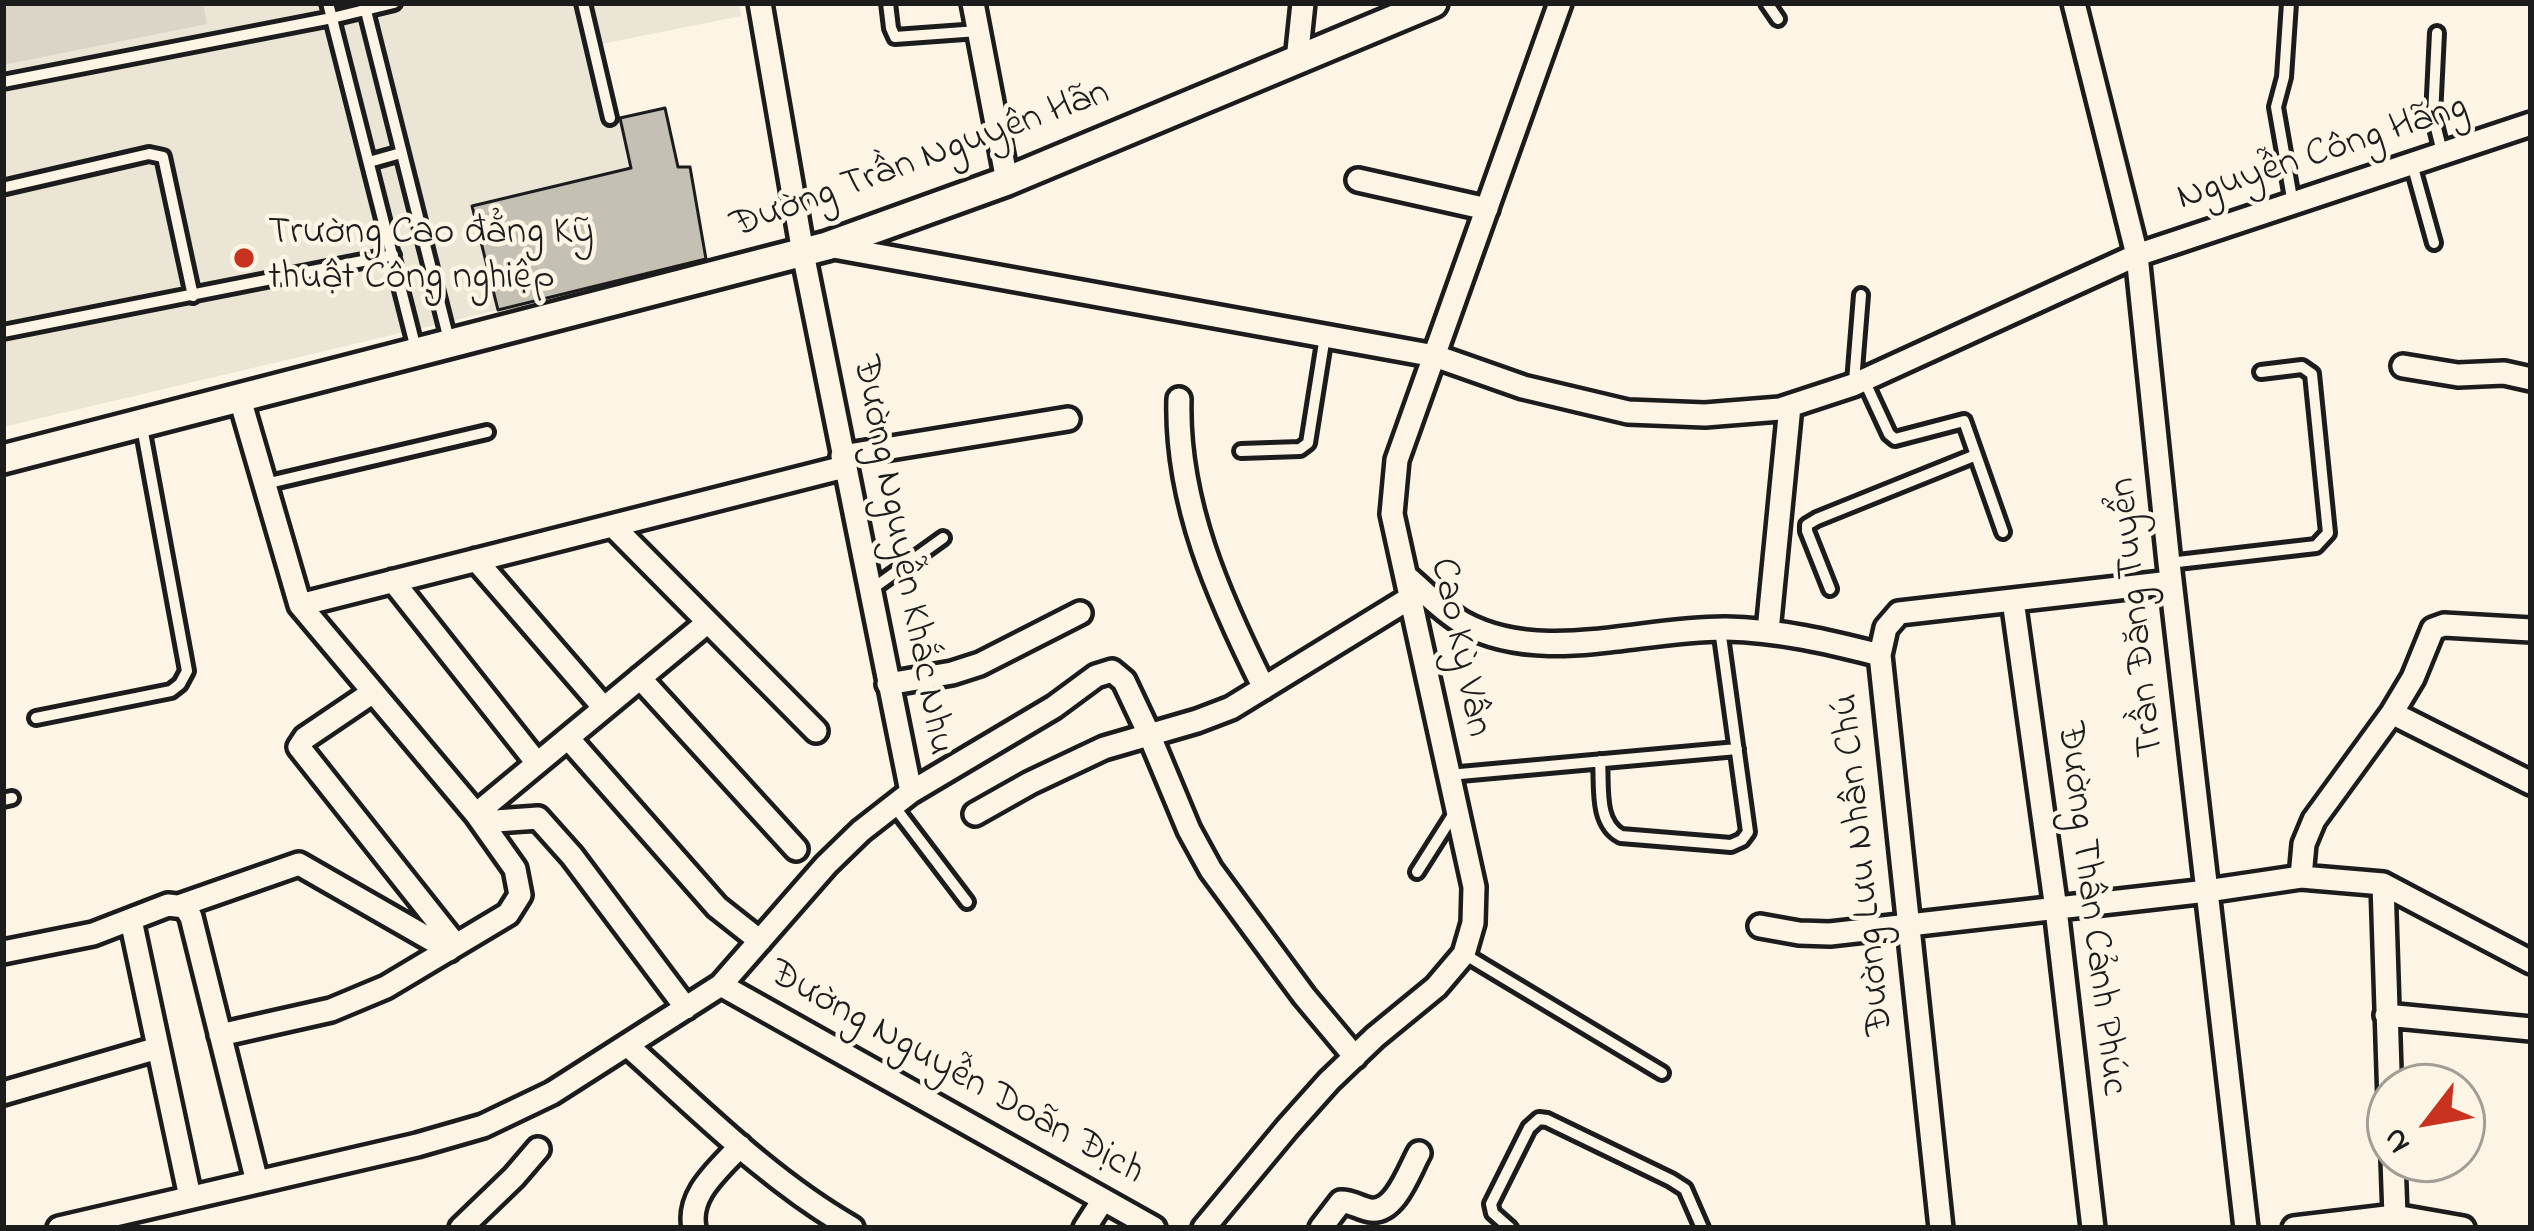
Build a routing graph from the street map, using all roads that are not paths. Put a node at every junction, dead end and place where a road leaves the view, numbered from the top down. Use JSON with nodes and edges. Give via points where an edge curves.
{"nodes":[{"id":1,"x":328,"y":3,"type":"edge"},
{"id":2,"x":394,"y":3,"type":"edge"},
{"id":3,"x":583,"y":3,"type":"edge"},
{"id":4,"x":760,"y":3,"type":"edge"},
{"id":5,"x":887,"y":3,"type":"edge"},
{"id":6,"x":973,"y":3,"type":"edge"},
{"id":7,"x":1303,"y":3,"type":"edge"},
{"id":8,"x":1560,"y":3,"type":"edge"},
{"id":9,"x":1767,"y":3,"type":"edge"},
{"id":10,"x":2074,"y":3,"type":"edge"},
{"id":11,"x":2289,"y":3,"type":"edge"},
{"id":12,"x":365,"y":6,"type":"edge"},
{"id":13,"x":1418,"y":6,"type":"edge"},
{"id":14,"x":332,"y":18,"type":"junction"},
{"id":15,"x":1778,"y":19,"type":"dead end"},
{"id":16,"x":978,"y":31,"type":"junction"},
{"id":17,"x":2437,"y":33,"type":"dead end"},
{"id":18,"x":1297,"y":60,"type":"junction"},
{"id":19,"x":3,"y":82,"type":"edge"},
{"id":20,"x":610,"y":118,"type":"dead end"},
{"id":21,"x":2531,"y":124,"type":"edge"},
{"id":22,"x":2442,"y":152,"type":"junction"},
{"id":23,"x":401,"y":153,"type":"junction"},
{"id":24,"x":369,"y":162,"type":"junction"},
{"id":25,"x":2412,"y":164,"type":"junction"},
{"id":26,"x":1358,"y":180,"type":"dead end"},
{"id":27,"x":1007,"y":181,"type":"junction"},
{"id":28,"x":6,"y":187,"type":"dead end"},
{"id":29,"x":2293,"y":203,"type":"junction"},
{"id":30,"x":1487,"y":209,"type":"junction"},
{"id":31,"x":2434,"y":243,"type":"dead end"},
{"id":32,"x":815,"y":249,"type":"junction"},
{"id":33,"x":393,"y":255,"type":"junction"},
{"id":34,"x":2137,"y":255,"type":"junction"},
{"id":35,"x":1861,"y":295,"type":"dead end"},
{"id":36,"x":193,"y":296,"type":"junction"},
{"id":37,"x":3,"y":332,"type":"edge"},
{"id":38,"x":1325,"y":336,"type":"junction"},
{"id":39,"x":450,"y":343,"type":"junction"},
{"id":40,"x":417,"y":352,"type":"junction"},
{"id":41,"x":1435,"y":356,"type":"junction"},
{"id":42,"x":2403,"y":366,"type":"dead end"},
{"id":43,"x":2260,"y":372,"type":"dead end"},
{"id":44,"x":2531,"y":380,"type":"edge"},
{"id":45,"x":1859,"y":383,"type":"junction"},
{"id":46,"x":240,"y":399,"type":"junction"},
{"id":47,"x":1179,"y":399,"type":"dead end"},
{"id":48,"x":1790,"y":406,"type":"junction"},
{"id":49,"x":1068,"y":419,"type":"dead end"},
{"id":50,"x":142,"y":424,"type":"junction"},
{"id":51,"x":488,"y":432,"type":"dead end"},
{"id":52,"x":1241,"y":451,"type":"dead end"},
{"id":53,"x":1976,"y":455,"type":"junction"},
{"id":54,"x":3,"y":459,"type":"edge"},
{"id":55,"x":843,"y":461,"type":"junction"},
{"id":56,"x":265,"y":484,"type":"junction"},
{"id":57,"x":613,"y":526,"type":"junction"},
{"id":58,"x":2003,"y":532,"type":"dead end"},
{"id":59,"x":943,"y":538,"type":"dead end"},
{"id":60,"x":476,"y":560,"type":"junction"},
{"id":61,"x":2170,"y":572,"type":"junction"},
{"id":62,"x":393,"y":581,"type":"junction"},
{"id":63,"x":1408,"y":586,"type":"junction"},
{"id":64,"x":1830,"y":589,"type":"dead end"},
{"id":65,"x":869,"y":591,"type":"junction"},
{"id":66,"x":2013,"y":600,"type":"junction"},
{"id":67,"x":300,"y":605,"type":"junction"},
{"id":68,"x":1080,"y":613,"type":"dead end"},
{"id":69,"x":708,"y":622,"type":"junction"},
{"id":70,"x":1720,"y":629,"type":"junction"},
{"id":71,"x":2531,"y":630,"type":"edge"},
{"id":72,"x":1768,"y":631,"type":"junction"},
{"id":73,"x":1880,"y":655,"type":"junction"},
{"id":74,"x":640,"y":678,"type":"junction"},
{"id":75,"x":888,"y":684,"type":"junction"},
{"id":76,"x":1264,"y":688,"type":"junction"},
{"id":77,"x":373,"y":692,"type":"junction"},
{"id":78,"x":604,"y":708,"type":"junction"},
{"id":79,"x":2392,"y":713,"type":"junction"},
{"id":80,"x":36,"y":718,"type":"dead end"},
{"id":81,"x":816,"y":730,"type":"dead end"},
{"id":82,"x":1149,"y":734,"type":"junction"},
{"id":83,"x":568,"y":738,"type":"junction"},
{"id":84,"x":1737,"y":749,"type":"junction"},
{"id":85,"x":1600,"y":761,"type":"junction"},
{"id":86,"x":537,"y":763,"type":"junction"},
{"id":87,"x":1449,"y":776,"type":"junction"},
{"id":88,"x":2531,"y":783,"type":"edge"},
{"id":89,"x":902,"y":799,"type":"junction"},
{"id":90,"x":1457,"y":810,"type":"junction"},
{"id":91,"x":975,"y":814,"type":"dead end"},
{"id":92,"x":479,"y":818,"type":"junction"},
{"id":93,"x":796,"y":849,"type":"dead end"},
{"id":94,"x":1417,"y":872,"type":"dead end"},
{"id":95,"x":2301,"y":877,"type":"junction"},
{"id":96,"x":2383,"y":884,"type":"junction"},
{"id":97,"x":2207,"y":891,"type":"junction"},
{"id":98,"x":967,"y":902,"type":"dead end"},
{"id":99,"x":179,"y":906,"type":"junction"},
{"id":100,"x":2056,"y":909,"type":"junction"},
{"id":101,"x":131,"y":920,"type":"junction"},
{"id":102,"x":1760,"y":926,"type":"dead end"},
{"id":103,"x":1909,"y":926,"type":"junction"},
{"id":104,"x":760,"y":941,"type":"junction"},
{"id":105,"x":453,"y":948,"type":"junction"},
{"id":106,"x":3,"y":952,"type":"edge"},
{"id":107,"x":1464,"y":954,"type":"junction"},
{"id":108,"x":2531,"y":962,"type":"edge"},
{"id":109,"x":721,"y":985,"type":"junction"},
{"id":110,"x":686,"y":1008,"type":"junction"},
{"id":111,"x":2386,"y":1015,"type":"junction"},
{"id":112,"x":2531,"y":1029,"type":"edge"},
{"id":113,"x":220,"y":1035,"type":"junction"},
{"id":114,"x":627,"y":1046,"type":"junction"},
{"id":115,"x":158,"y":1048,"type":"junction"},
{"id":116,"x":1355,"y":1057,"type":"junction"},
{"id":117,"x":2388,"y":1063,"type":"edge"},
{"id":118,"x":1662,"y":1073,"type":"dead end"},
{"id":119,"x":3,"y":1093,"type":"edge"},
{"id":120,"x":740,"y":1146,"type":"junction"},
{"id":121,"x":538,"y":1149,"type":"dead end"},
{"id":122,"x":1418,"y":1153,"type":"dead end"},
{"id":123,"x":257,"y":1182,"type":"junction"},
{"id":124,"x":2394,"y":1183,"type":"edge"},
{"id":125,"x":190,"y":1197,"type":"junction"},
{"id":126,"x":1103,"y":1199,"type":"junction"},
{"id":127,"x":2396,"y":1216,"type":"junction"},
{"id":128,"x":59,"y":1228,"type":"edge"},
{"id":129,"x":461,"y":1228,"type":"edge"},
{"id":130,"x":694,"y":1228,"type":"edge"},
{"id":131,"x":852,"y":1228,"type":"edge"},
{"id":132,"x":1085,"y":1228,"type":"edge"},
{"id":133,"x":1154,"y":1228,"type":"edge"},
{"id":134,"x":1204,"y":1228,"type":"edge"},
{"id":135,"x":1321,"y":1228,"type":"edge"},
{"id":136,"x":1510,"y":1228,"type":"edge"},
{"id":137,"x":1702,"y":1228,"type":"edge"},
{"id":138,"x":1942,"y":1228,"type":"edge"},
{"id":139,"x":2093,"y":1228,"type":"edge"},
{"id":140,"x":2246,"y":1228,"type":"edge"},
{"id":141,"x":2294,"y":1228,"type":"edge"},
{"id":142,"x":2464,"y":1228,"type":"edge"}],
"edges":[{"from":1,"to":14,"type":"lane"},
{"from":2,"to":12,"type":"lane"},
{"from":3,"to":20,"type":"lane"},
{"from":4,"to":32,"type":"street","name":"Đường Nguyễn Khắc Nhu"},
{"from":5,"to":16,"type":"lane","via":[[896,37]]},
{"from":6,"to":16,"type":"street"},
{"from":7,"to":18,"type":"street"},
{"from":8,"to":30,"type":"street","name":"Cao Kỳ Vân"},
{"from":9,"to":15,"type":"lane"},
{"from":10,"to":34,"type":"street","name":"Trần Đăng Tuyển"},
{"from":11,"to":29,"type":"lane","via":[[2276,107]]},
{"from":12,"to":14,"type":"lane"},
{"from":12,"to":23,"type":"lane"},
{"from":13,"to":18,"type":"street","name":"Đường Trần Nguyên Hãn"},
{"from":14,"to":19,"type":"lane"},
{"from":14,"to":24,"type":"lane"},
{"from":16,"to":27,"type":"street"},
{"from":17,"to":22,"type":"lane","via":[[2433,116]]},
{"from":18,"to":27,"type":"street","name":"Đường Trần Nguyên Hãn"},
{"from":21,"to":22,"type":"street","name":"Nguyễn Công Hãng"},
{"from":22,"to":25,"type":"street","name":"Nguyễn Công Hãng"},
{"from":23,"to":24,"type":"lane"},
{"from":23,"to":39,"type":"lane"},
{"from":24,"to":33,"type":"lane"},
{"from":25,"to":29,"type":"street","name":"Nguyễn Công Hãng"},
{"from":25,"to":31,"type":"lane"},
{"from":26,"to":30,"type":"street"},
{"from":27,"to":32,"type":"street","name":"Đường Trần Nguyên Hãn"},
{"from":28,"to":36,"type":"lane","via":[[149,154],[164,158]]},
{"from":29,"to":34,"type":"street","name":"Nguyễn Công Hãng"},
{"from":30,"to":41,"type":"street","name":"Cao Kỳ Vân"},
{"from":32,"to":38,"type":"street","name":"Nguyễn Công Hãng"},
{"from":32,"to":39,"type":"street","name":"Đường Trần Nguyên Hãn"},
{"from":32,"to":55,"type":"street","name":"Đường Nguyễn Khắc Nhu"},
{"from":33,"to":36,"type":"lane"},
{"from":33,"to":40,"type":"lane"},
{"from":34,"to":45,"type":"street","name":"Nguyễn Công Hãng"},
{"from":34,"to":61,"type":"street","name":"Trần Đăng Tuyển"},
{"from":35,"to":45,"type":"lane"},
{"from":36,"to":37,"type":"lane"},
{"from":38,"to":41,"type":"street","name":"Nguyễn Công Hãng"},
{"from":38,"to":52,"type":"lane","via":[[1308,443]]},
{"from":39,"to":40,"type":"street","name":"Đường Trần Nguyên Hãn"},
{"from":40,"to":46,"type":"street","name":"Đường Trần Nguyên Hãn"},
{"from":41,"to":48,"type":"street","name":"Nguyễn Công Hãng","via":[[1628,412]]},
{"from":41,"to":63,"type":"street","name":"Cao Kỳ Vân","via":[[1396,460],[1392,514]]},
{"from":42,"to":44,"type":"street"},
{"from":43,"to":61,"type":"lane","via":[[2302,367],[2312,374],[2328,533],[2316,546]]},
{"from":45,"to":48,"type":"street","name":"Nguyễn Công Hãng"},
{"from":45,"to":53,"type":"lane","via":[[1895,439],[1964,421]]},
{"from":46,"to":50,"type":"street","name":"Đường Trần Nguyên Hãn"},
{"from":46,"to":56,"type":"street"},
{"from":47,"to":76,"type":"street","via":[[1186,488],[1213,576]]},
{"from":48,"to":72,"type":"street"},
{"from":49,"to":55,"type":"street"},
{"from":50,"to":54,"type":"street","name":"Đường Trần Nguyên Hãn"},
{"from":50,"to":80,"type":"lane","via":[[187,671],[171,691]]},
{"from":51,"to":56,"type":"lane"},
{"from":53,"to":58,"type":"lane"},
{"from":53,"to":64,"type":"lane","via":[[1807,525]]},
{"from":55,"to":57,"type":"street"},
{"from":55,"to":65,"type":"street","name":"Đường Nguyễn Khắc Nhu"},
{"from":56,"to":67,"type":"street"},
{"from":57,"to":60,"type":"street"},
{"from":57,"to":69,"type":"street"},
{"from":59,"to":65,"type":"lane"},
{"from":60,"to":62,"type":"street"},
{"from":60,"to":78,"type":"street"},
{"from":61,"to":66,"type":"street"},
{"from":61,"to":97,"type":"street","name":"Trần Đăng Tuyển"},
{"from":62,"to":67,"type":"street"},
{"from":62,"to":86,"type":"street"},
{"from":63,"to":70,"type":"street","via":[[1488,634],[1530,642]]},
{"from":63,"to":76,"type":"street"},
{"from":63,"to":87,"type":"street","name":"Cao Kỳ Vân"},
{"from":65,"to":75,"type":"street","name":"Đường Nguyễn Khắc Nhu"},
{"from":66,"to":73,"type":"street","name":"Đường Lưu Nhân Chú","via":[[1899,613]]},
{"from":66,"to":100,"type":"street","name":"Đường Thân Cảnh Phúc"},
{"from":67,"to":77,"type":"street"},
{"from":68,"to":75,"type":"street","via":[[980,664]]},
{"from":69,"to":74,"type":"street"},
{"from":69,"to":81,"type":"street"},
{"from":70,"to":72,"type":"street"},
{"from":70,"to":84,"type":"lane"},
{"from":71,"to":79,"type":"street","via":[[2438,626]]},
{"from":72,"to":73,"type":"street"},
{"from":73,"to":103,"type":"street","name":"Đường Lưu Nhân Chú"},
{"from":74,"to":78,"type":"street"},
{"from":74,"to":93,"type":"street"},
{"from":75,"to":89,"type":"street","name":"Đường Nguyễn Khắc Nhu"},
{"from":76,"to":82,"type":"street","via":[[1231,708]]},
{"from":77,"to":92,"type":"street"},
{"from":77,"to":105,"type":"street","via":[[299,747]]},
{"from":78,"to":83,"type":"street"},
{"from":79,"to":88,"type":"street"},
{"from":79,"to":95,"type":"street","via":[[2314,820]]},
{"from":82,"to":89,"type":"street","via":[[1112,671]]},
{"from":82,"to":91,"type":"street","via":[[1064,765]]},
{"from":82,"to":116,"type":"street","via":[[1211,870]]},
{"from":83,"to":86,"type":"street"},
{"from":83,"to":104,"type":"street","via":[[717,907]]},
{"from":84,"to":85,"type":"lane"},
{"from":84,"to":85,"type":"lane","via":[[1748,832],[1731,845],[1611,830]]},
{"from":85,"to":87,"type":"lane"},
{"from":86,"to":92,"type":"street"},
{"from":87,"to":90,"type":"street","name":"Cao Kỳ Vân"},
{"from":89,"to":98,"type":"lane"},
{"from":89,"to":104,"type":"street","name":"Đường Nguyễn Khắc Nhu","via":[[826,865]]},
{"from":90,"to":94,"type":"lane"},
{"from":90,"to":107,"type":"street","name":"Cao Kỳ Vân","via":[[1474,887]]},
{"from":92,"to":105,"type":"street","via":[[515,869],[520,895],[508,914]]},
{"from":92,"to":110,"type":"street","via":[[538,818]]},
{"from":95,"to":96,"type":"street"},
{"from":95,"to":97,"type":"street"},
{"from":96,"to":108,"type":"street"},
{"from":96,"to":111,"type":"street"},
{"from":97,"to":100,"type":"street"},
{"from":97,"to":140,"type":"street","name":"Trần Đăng Tuyển"},
{"from":99,"to":101,"type":"street"},
{"from":99,"to":105,"type":"street","via":[[299,864]]},
{"from":99,"to":113,"type":"street","via":[[191,917]]},
{"from":100,"to":103,"type":"street"},
{"from":100,"to":139,"type":"street","name":"Đường Thân Cảnh Phúc"},
{"from":101,"to":106,"type":"street"},
{"from":101,"to":115,"type":"street"},
{"from":102,"to":103,"type":"street","via":[[1830,934]]},
{"from":103,"to":138,"type":"street","name":"Đường Lưu Nhân Chú"},
{"from":104,"to":109,"type":"street","name":"Đường Nguyễn Khắc Nhu"},
{"from":105,"to":113,"type":"street","via":[[332,1010]]},
{"from":107,"to":116,"type":"street"},
{"from":107,"to":118,"type":"lane"},
{"from":109,"to":110,"type":"street","name":"Đường Nguyễn Khắc Nhu"},
{"from":109,"to":126,"type":"street","name":"Đường Nguyễn Doãn Địch"},
{"from":110,"to":114,"type":"street","name":"Đường Nguyễn Khắc Nhu"},
{"from":111,"to":112,"type":"street"},
{"from":111,"to":117,"type":"street"},
{"from":113,"to":123,"type":"street"},
{"from":114,"to":120,"type":"street"},
{"from":114,"to":123,"type":"street","name":"Đường Nguyễn Khắc Nhu","via":[[483,1126]]},
{"from":115,"to":119,"type":"street"},
{"from":115,"to":125,"type":"street"},
{"from":116,"to":134,"type":"street"},
{"from":120,"to":130,"type":"street","via":[[701,1190]]},
{"from":120,"to":131,"type":"street"},
{"from":121,"to":129,"type":"street"},
{"from":122,"to":135,"type":"street","via":[[1384,1209],[1341,1202]]},
{"from":123,"to":125,"type":"street","name":"Đường Nguyễn Khắc Nhu"},
{"from":124,"to":127,"type":"street"},
{"from":125,"to":128,"type":"street","name":"Đường Nguyễn Khắc Nhu"},
{"from":126,"to":132,"type":"street"},
{"from":126,"to":133,"type":"street","name":"Đường Nguyễn Doãn Địch"},
{"from":127,"to":141,"type":"street"},
{"from":127,"to":142,"type":"street"},
{"from":136,"to":137,"type":"lane","via":[[1491,1204],[1539,1119],[1671,1180],[1685,1190]]}]}
